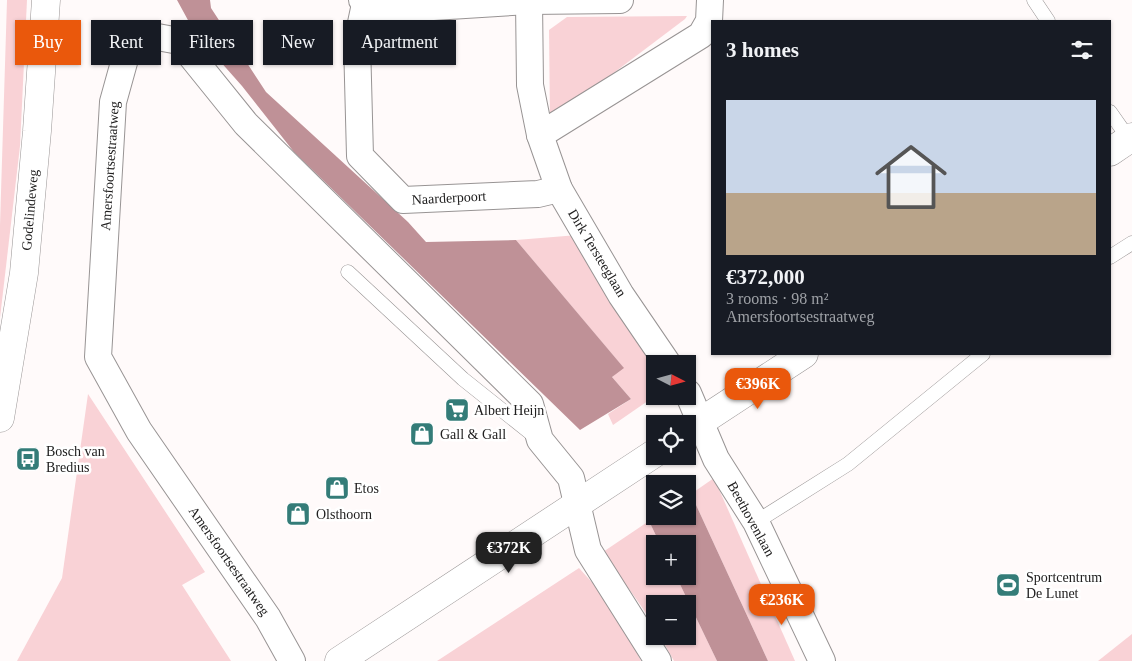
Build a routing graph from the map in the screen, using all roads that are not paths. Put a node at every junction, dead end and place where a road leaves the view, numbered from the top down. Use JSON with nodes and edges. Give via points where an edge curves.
{"nodes":[{"id":1,"x":46,"y":0,"type":"edge"},
{"id":2,"x":620,"y":0,"type":"edge"},
{"id":3,"x":710,"y":0,"type":"edge"},
{"id":4,"x":1034,"y":0,"type":"edge"},
{"id":5,"x":529,"y":1,"type":"junction"},
{"id":6,"x":363,"y":2,"type":"edge"},
{"id":7,"x":1047,"y":20,"type":"edge"},
{"id":8,"x":1111,"y":114,"type":"edge"},
{"id":9,"x":540,"y":135,"type":"junction"},
{"id":10,"x":1126,"y":143,"type":"edge"},
{"id":11,"x":559,"y":189,"type":"junction"},
{"id":12,"x":1132,"y":243,"type":"edge"},
{"id":13,"x":1111,"y":255,"type":"edge"},
{"id":14,"x":348,"y":272,"type":"dead end"},
{"id":15,"x":662,"y":355,"type":"edge"},
{"id":16,"x":802,"y":355,"type":"edge"},
{"id":17,"x":980,"y":356,"type":"edge"},
{"id":18,"x":0,"y":418,"type":"edge"},
{"id":19,"x":696,"y":425,"type":"edge"},
{"id":20,"x":696,"y":429,"type":"edge"},
{"id":21,"x":540,"y":440,"type":"junction"},
{"id":22,"x":646,"y":459,"type":"edge"},
{"id":23,"x":577,"y":504,"type":"junction"},
{"id":24,"x":756,"y":522,"type":"junction"},
{"id":25,"x":292,"y":661,"type":"edge"},
{"id":26,"x":339,"y":661,"type":"edge"},
{"id":27,"x":658,"y":661,"type":"edge"},
{"id":28,"x":822,"y":661,"type":"edge"}],
"edges":[{"from":1,"to":18,"type":"street","name":"Godelindeweg","via":[[24,273]]},
{"from":2,"to":5,"type":"street"},
{"from":3,"to":9,"type":"street","via":[[709,21],[701,35]]},
{"from":4,"to":7,"type":"lane"},
{"from":5,"to":6,"type":"street","via":[[385,10]]},
{"from":5,"to":9,"type":"street","name":"Dirk Tersteeglaan","via":[[530,84]]},
{"from":6,"to":11,"type":"street","name":"Naarderpoort","via":[[357,42],[360,156],[403,200],[538,194]]},
{"from":8,"to":10,"type":"lane"},
{"from":9,"to":11,"type":"street","name":"Dirk Tersteeglaan"},
{"from":11,"to":15,"type":"street","name":"Dirk Tersteeglaan","via":[[621,295]]},
{"from":12,"to":13,"type":"lane"},
{"from":14,"to":21,"type":"lane","via":[[463,378]]},
{"from":16,"to":19,"type":"street"},
{"from":17,"to":24,"type":"lane","via":[[848,464]]},
{"from":20,"to":24,"type":"street","name":"Beethovenlaan"},
{"from":21,"to":23,"type":"street","name":"Amersfoortsestraatweg","via":[[571,478]]},
{"from":21,"to":25,"type":"street","name":"Amersfoortsestraatweg","via":[[530,404],[246,124],[179,41],[152,36],[128,48],[113,102],[98,357],[139,431],[268,618]]},
{"from":22,"to":23,"type":"street"},
{"from":23,"to":26,"type":"street"},
{"from":23,"to":27,"type":"street","name":"Amersfoortsestraatweg","via":[[588,550]]},
{"from":24,"to":28,"type":"street","name":"Beethovenlaan"}]}
